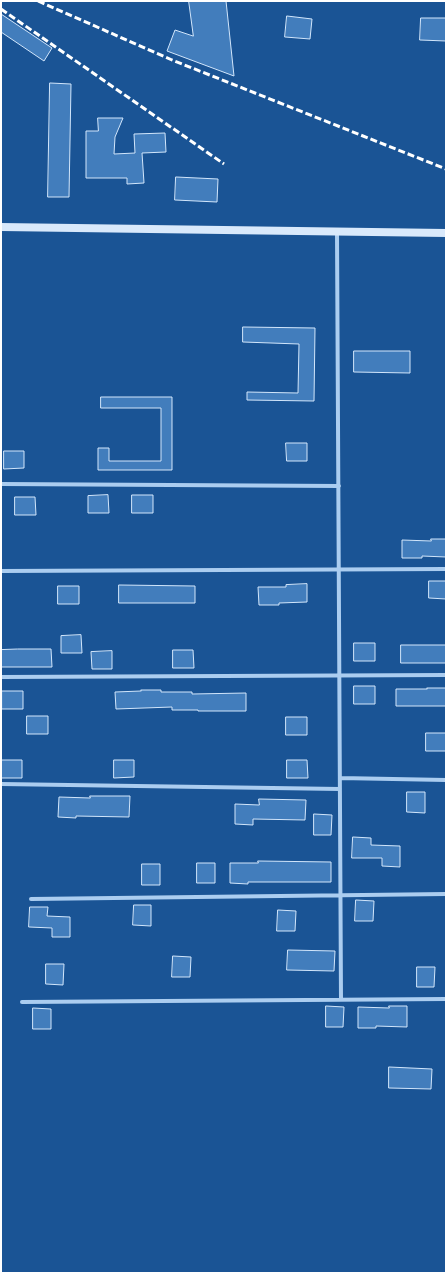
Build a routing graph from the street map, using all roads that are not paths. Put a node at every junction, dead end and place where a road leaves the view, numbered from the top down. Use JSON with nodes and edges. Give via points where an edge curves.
{"nodes":[{"id":1,"x":1,"y":227,"type":"edge"},
{"id":2,"x":337,"y":232,"type":"junction"},
{"id":3,"x":446,"y":233,"type":"edge"},
{"id":4,"x":1,"y":484,"type":"edge"},
{"id":5,"x":339,"y":486,"type":"junction"},
{"id":6,"x":339,"y":569,"type":"junction"},
{"id":7,"x":446,"y":569,"type":"edge"},
{"id":8,"x":1,"y":571,"type":"edge"},
{"id":9,"x":340,"y":674,"type":"junction"},
{"id":10,"x":446,"y":675,"type":"edge"},
{"id":11,"x":1,"y":677,"type":"edge"},
{"id":12,"x":340,"y":778,"type":"junction"},
{"id":13,"x":446,"y":780,"type":"edge"},
{"id":14,"x":1,"y":784,"type":"edge"},
{"id":15,"x":340,"y":788,"type":"junction"},
{"id":16,"x":446,"y":894,"type":"edge"},
{"id":17,"x":341,"y":896,"type":"junction"},
{"id":18,"x":31,"y":899,"type":"dead end"},
{"id":19,"x":341,"y":999,"type":"junction"},
{"id":20,"x":446,"y":999,"type":"edge"},
{"id":21,"x":22,"y":1002,"type":"dead end"}],
"edges":[{"from":1,"to":2,"type":"main road"},
{"from":2,"to":3,"type":"main road"},
{"from":2,"to":5,"type":"street"},
{"from":4,"to":5,"type":"street"},
{"from":5,"to":6,"type":"street"},
{"from":6,"to":7,"type":"street"},
{"from":6,"to":8,"type":"street"},
{"from":6,"to":9,"type":"street"},
{"from":9,"to":10,"type":"street"},
{"from":9,"to":11,"type":"street"},
{"from":9,"to":12,"type":"street"},
{"from":12,"to":13,"type":"street"},
{"from":12,"to":15,"type":"street"},
{"from":14,"to":15,"type":"street"},
{"from":15,"to":17,"type":"street"},
{"from":16,"to":17,"type":"street"},
{"from":17,"to":18,"type":"street"},
{"from":17,"to":19,"type":"street"},
{"from":19,"to":20,"type":"street"},
{"from":19,"to":21,"type":"street"}]}
